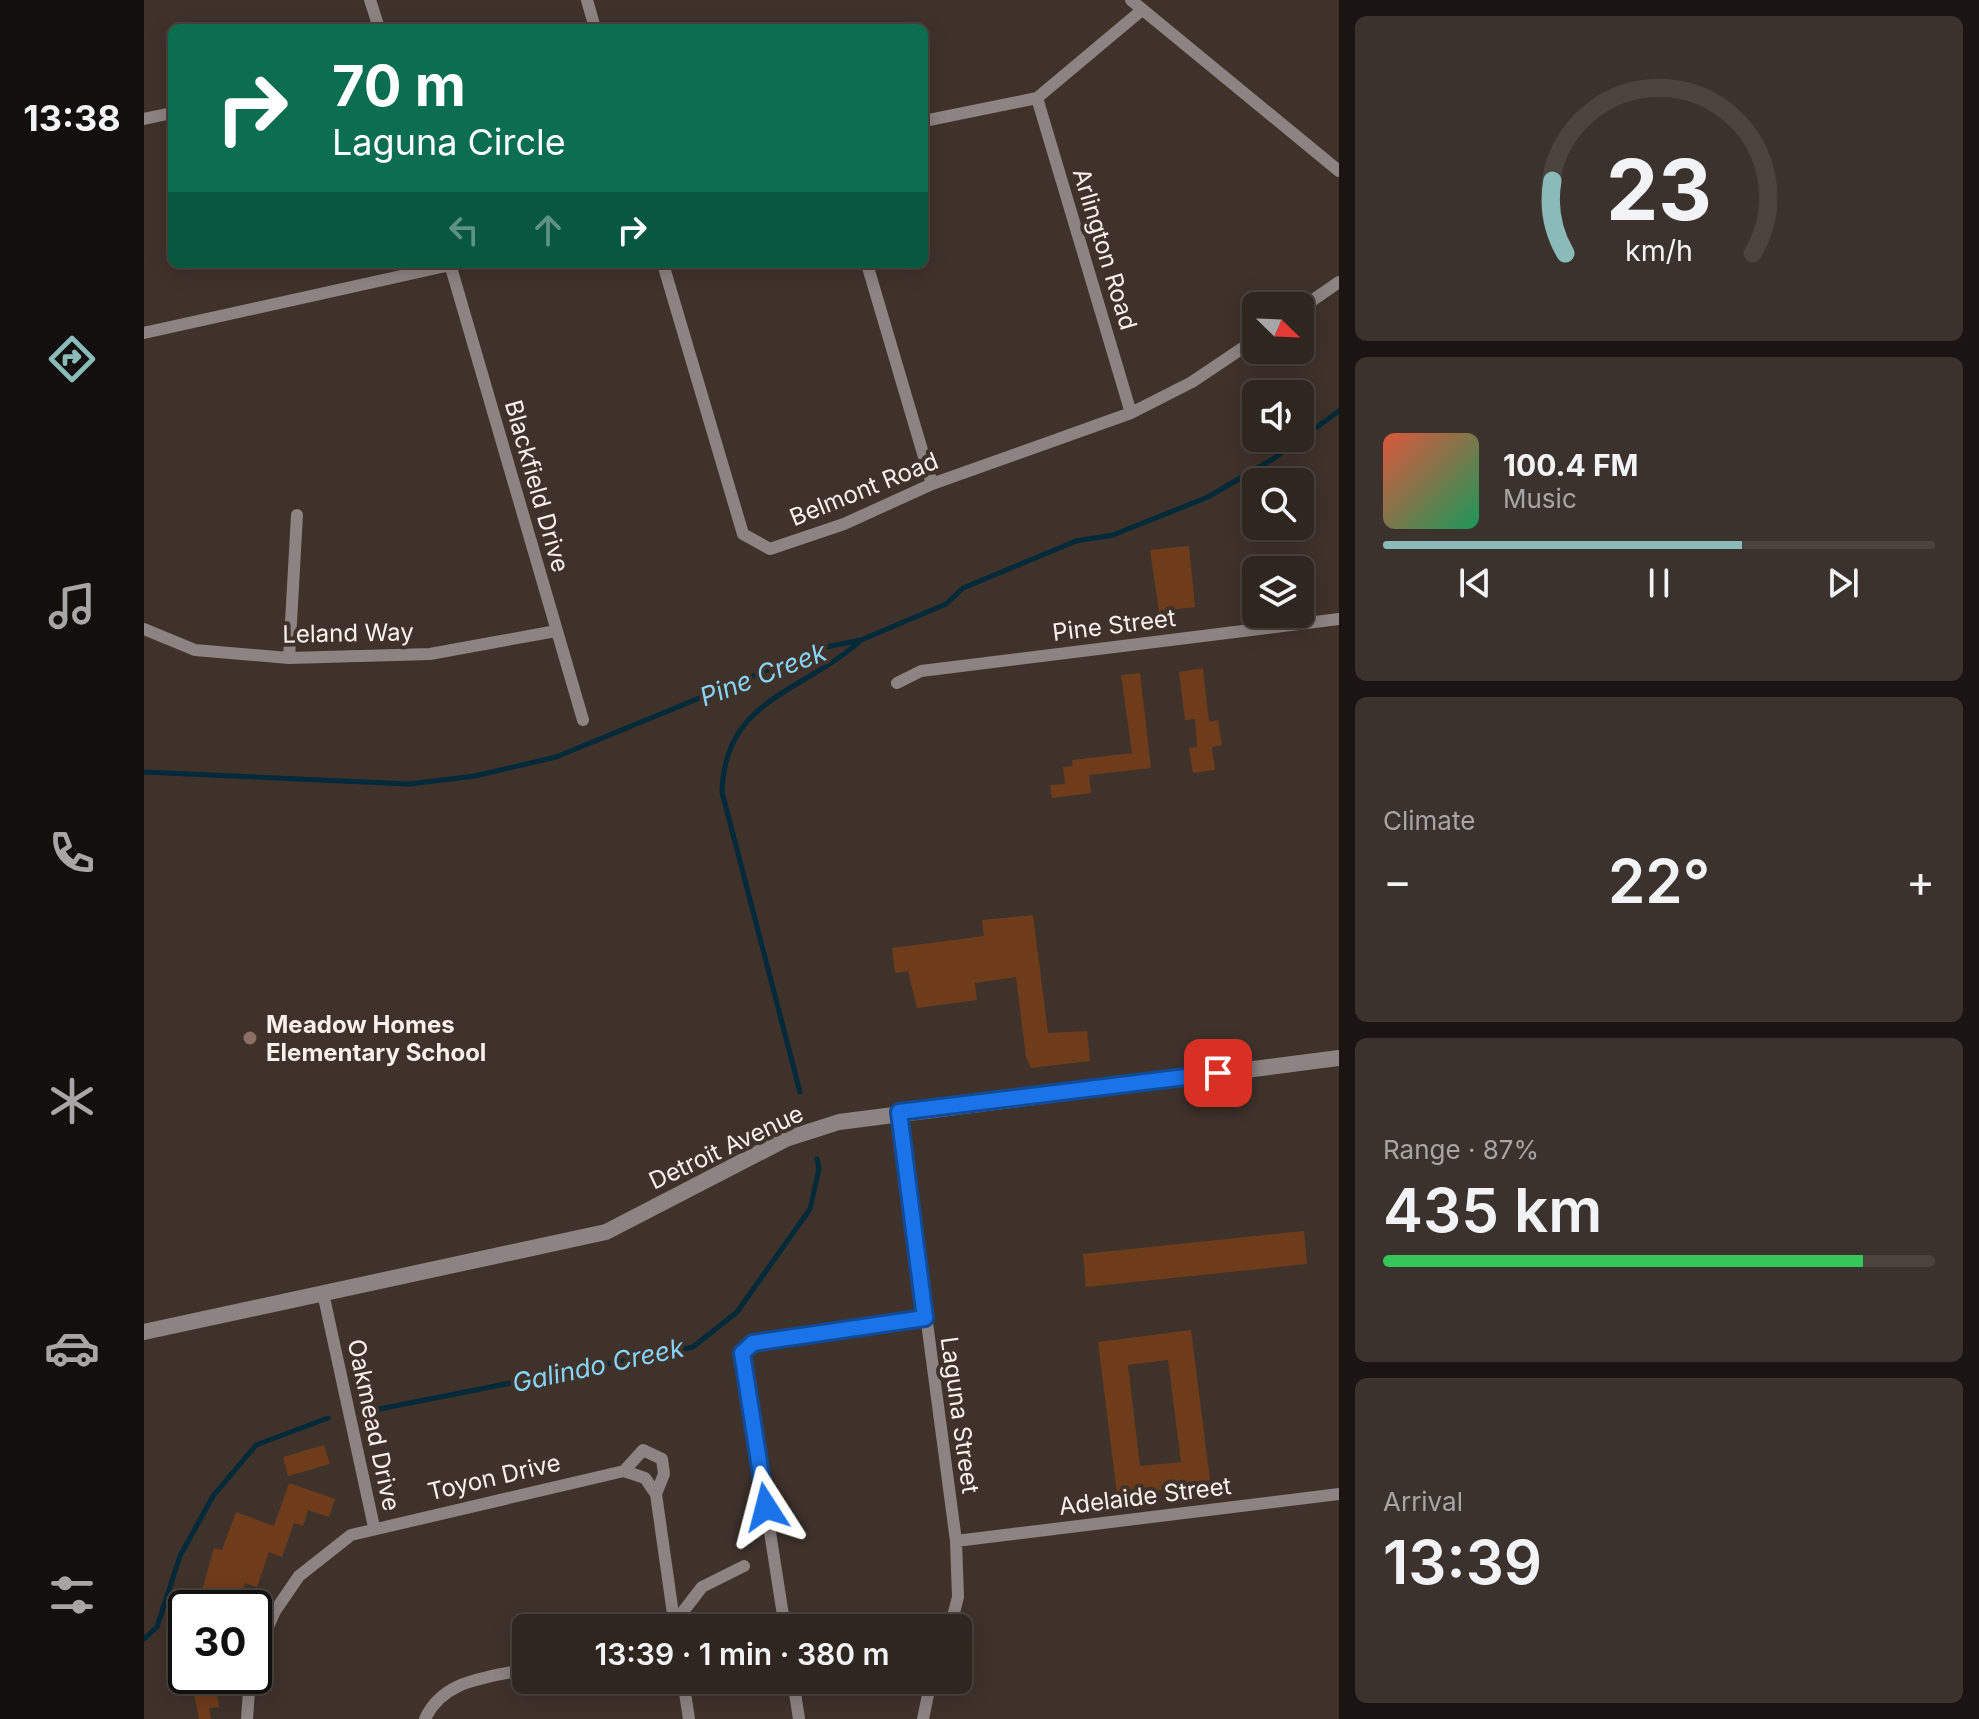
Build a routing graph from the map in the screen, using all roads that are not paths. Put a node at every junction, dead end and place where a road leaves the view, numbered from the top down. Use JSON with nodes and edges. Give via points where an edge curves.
{"nodes":[{"id":1,"x":370,"y":0,"type":"edge"},
{"id":2,"x":587,"y":0,"type":"edge"},
{"id":3,"x":1131,"y":0,"type":"edge"},
{"id":4,"x":1142,"y":10,"type":"junction"},
{"id":5,"x":378,"y":24,"type":"edge"},
{"id":6,"x":594,"y":24,"type":"edge"},
{"id":7,"x":1037,"y":98,"type":"junction"},
{"id":8,"x":168,"y":114,"type":"edge"},
{"id":9,"x":144,"y":119,"type":"edge"},
{"id":10,"x":928,"y":120,"type":"edge"},
{"id":11,"x":1339,"y":171,"type":"edge"},
{"id":12,"x":438,"y":268,"type":"edge"},
{"id":13,"x":453,"y":268,"type":"edge"},
{"id":14,"x":664,"y":268,"type":"edge"},
{"id":15,"x":868,"y":268,"type":"edge"},
{"id":16,"x":1339,"y":282,"type":"edge"},
{"id":17,"x":1314,"y":299,"type":"edge"},
{"id":18,"x":144,"y":333,"type":"edge"},
{"id":19,"x":1242,"y":348,"type":"edge"},
{"id":20,"x":1131,"y":413,"type":"junction"},
{"id":21,"x":932,"y":484,"type":"junction"},
{"id":22,"x":297,"y":515,"type":"dead end"},
{"id":23,"x":1339,"y":619,"type":"edge"},
{"id":24,"x":144,"y":629,"type":"edge"},
{"id":25,"x":556,"y":631,"type":"junction"},
{"id":26,"x":289,"y":658,"type":"junction"},
{"id":27,"x":897,"y":683,"type":"dead end"},
{"id":28,"x":583,"y":720,"type":"dead end"},
{"id":29,"x":1339,"y":1058,"type":"edge"},
{"id":30,"x":899,"y":1112,"type":"junction"},
{"id":31,"x":323,"y":1293,"type":"junction"},
{"id":32,"x":925,"y":1318,"type":"junction"},
{"id":33,"x":144,"y":1332,"type":"edge"},
{"id":34,"x":624,"y":1471,"type":"junction"},
{"id":35,"x":656,"y":1494,"type":"junction"},
{"id":36,"x":1339,"y":1494,"type":"edge"},
{"id":37,"x":374,"y":1527,"type":"junction"},
{"id":38,"x":956,"y":1541,"type":"junction"},
{"id":39,"x":744,"y":1566,"type":"dead end"},
{"id":40,"x":671,"y":1614,"type":"edge"},
{"id":41,"x":682,"y":1614,"type":"edge"},
{"id":42,"x":783,"y":1614,"type":"edge"},
{"id":43,"x":954,"y":1614,"type":"edge"},
{"id":44,"x":272,"y":1618,"type":"edge"},
{"id":45,"x":512,"y":1672,"type":"edge"},
{"id":46,"x":249,"y":1694,"type":"edge"},
{"id":47,"x":685,"y":1694,"type":"edge"},
{"id":48,"x":795,"y":1694,"type":"edge"},
{"id":49,"x":928,"y":1694,"type":"edge"},
{"id":50,"x":247,"y":1719,"type":"edge"},
{"id":51,"x":425,"y":1719,"type":"edge"},
{"id":52,"x":689,"y":1719,"type":"edge"},
{"id":53,"x":799,"y":1719,"type":"edge"},
{"id":54,"x":923,"y":1719,"type":"edge"}],
"edges":[{"from":1,"to":5,"type":"street"},
{"from":2,"to":6,"type":"street"},
{"from":3,"to":4,"type":"street"},
{"from":4,"to":7,"type":"street"},
{"from":4,"to":11,"type":"street"},
{"from":7,"to":10,"type":"street"},
{"from":7,"to":20,"type":"street","name":"Arlington Road"},
{"from":8,"to":9,"type":"street"},
{"from":12,"to":18,"type":"street"},
{"from":13,"to":25,"type":"street","name":"Blackfield Drive"},
{"from":14,"to":21,"type":"street","name":"Belmont Road","via":[[743,534],[770,549],[844,524]]},
{"from":15,"to":21,"type":"street"},
{"from":16,"to":17,"type":"street"},
{"from":19,"to":20,"type":"street","name":"Belmont Road"},
{"from":20,"to":21,"type":"street","name":"Belmont Road"},
{"from":22,"to":26,"type":"street"},
{"from":23,"to":27,"type":"street","name":"Pine Street","via":[[921,671]]},
{"from":24,"to":26,"type":"street","name":"Leland Way","via":[[195,650]]},
{"from":25,"to":26,"type":"street","name":"Leland Way","via":[[430,654]]},
{"from":25,"to":28,"type":"street","name":"Blackfield Drive"},
{"from":29,"to":30,"type":"street","name":"Detroit Avenue"},
{"from":30,"to":31,"type":"street","name":"Detroit Avenue","via":[[839,1122],[786,1139],[606,1232]]},
{"from":30,"to":32,"type":"street","name":"Laguna Street"},
{"from":31,"to":33,"type":"street","name":"Detroit Avenue"},
{"from":31,"to":37,"type":"street","name":"Oakmead Drive"},
{"from":32,"to":38,"type":"street","name":"Laguna Street"},
{"from":32,"to":42,"type":"street","via":[[753,1343],[742,1353]]},
{"from":34,"to":35,"type":"street","via":[[645,1478]]},
{"from":34,"to":35,"type":"street","name":"Toyon Drive","via":[[643,1450],[662,1459],[664,1474]]},
{"from":34,"to":37,"type":"street","name":"Toyon Drive"},
{"from":35,"to":40,"type":"street","name":"Toyon Drive"},
{"from":36,"to":38,"type":"street","name":"Adelaide Street"},
{"from":37,"to":44,"type":"street","name":"Oakmead Drive","via":[[351,1535],[299,1576]]},
{"from":38,"to":43,"type":"street","name":"Laguna Street"},
{"from":39,"to":41,"type":"street","via":[[702,1587]]},
{"from":45,"to":51,"type":"street","via":[[443,1693]]},
{"from":46,"to":50,"type":"street"},
{"from":47,"to":52,"type":"street"},
{"from":48,"to":53,"type":"street"},
{"from":49,"to":54,"type":"street"}]}
